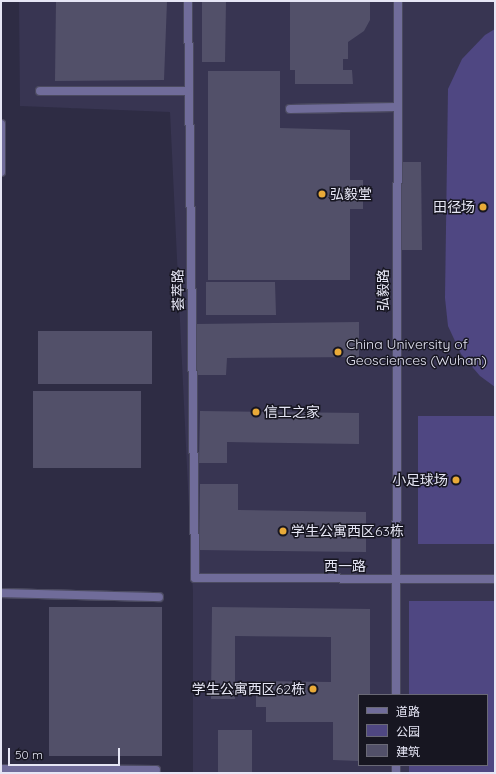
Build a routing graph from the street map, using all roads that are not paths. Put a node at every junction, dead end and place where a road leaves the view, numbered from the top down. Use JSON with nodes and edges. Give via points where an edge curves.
{"nodes":[{"id":1,"x":188,"y":1,"type":"edge"},
{"id":2,"x":398,"y":1,"type":"edge"},
{"id":3,"x":40,"y":91,"type":"dead end"},
{"id":4,"x":188,"y":91,"type":"junction"},
{"id":5,"x":396,"y":107,"type":"junction"},
{"id":6,"x":290,"y":109,"type":"dead end"},
{"id":7,"x":1,"y":124,"type":"edge"},
{"id":8,"x":1,"y":172,"type":"edge"},
{"id":9,"x":195,"y":578,"type":"joint"},
{"id":10,"x":396,"y":579,"type":"junction"},
{"id":11,"x":495,"y":579,"type":"edge"},
{"id":12,"x":1,"y":593,"type":"edge"},
{"id":13,"x":159,"y":597,"type":"dead end"},
{"id":14,"x":396,"y":694,"type":"edge"},
{"id":15,"x":1,"y":768,"type":"edge"},
{"id":16,"x":156,"y":770,"type":"dead end"}],
"edges":[{"from":1,"to":4,"type":"street","name":"荟萃路"},
{"from":2,"to":5,"type":"street","name":"弘毅路"},
{"from":3,"to":4,"type":"street"},
{"from":4,"to":9,"type":"street","name":"荟萃路"},
{"from":5,"to":6,"type":"street"},
{"from":5,"to":10,"type":"street","name":"弘毅路"},
{"from":7,"to":8,"type":"street"},
{"from":9,"to":10,"type":"street","name":"西一路"},
{"from":10,"to":11,"type":"street","name":"西一路"},
{"from":10,"to":14,"type":"street","name":"弘毅路"},
{"from":12,"to":13,"type":"street"},
{"from":15,"to":16,"type":"street"}]}
